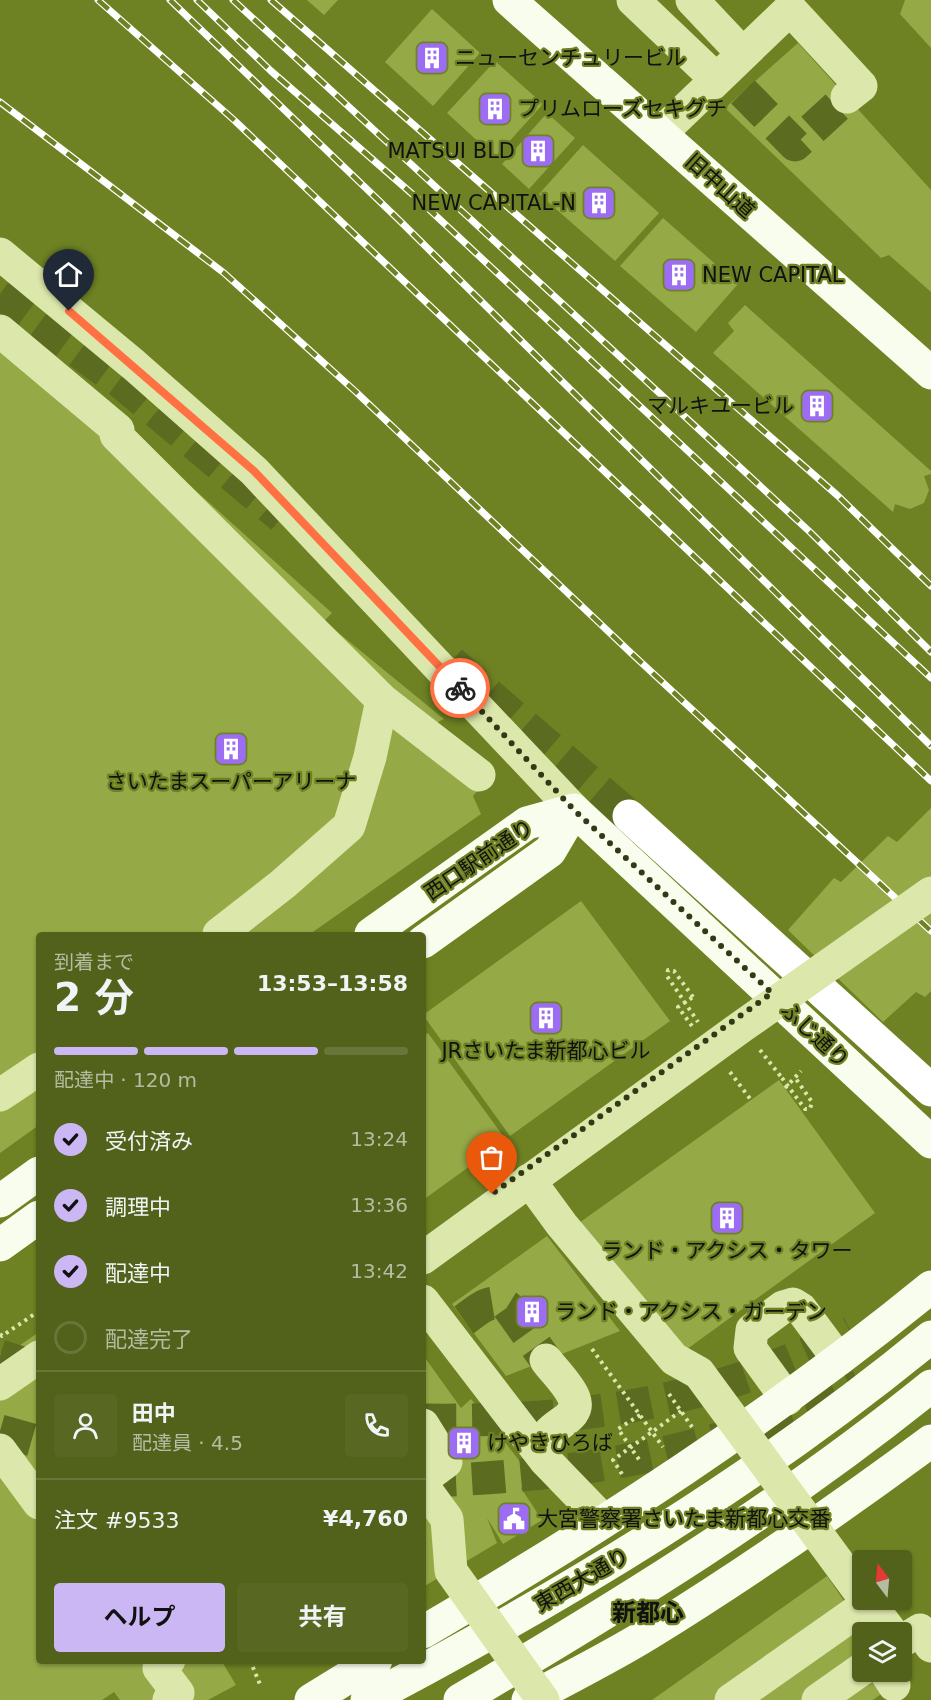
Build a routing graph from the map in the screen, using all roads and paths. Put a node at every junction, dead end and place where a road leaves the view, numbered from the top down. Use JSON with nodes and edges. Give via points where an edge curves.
{"nodes":[{"id":1,"x":509,"y":0,"type":"edge"},
{"id":2,"x":633,"y":0,"type":"edge"},
{"id":3,"x":692,"y":0,"type":"edge"},
{"id":4,"x":731,"y":74,"type":"junction"},
{"id":5,"x":847,"y":98,"type":"tunnel mouth"},
{"id":6,"x":661,"y":134,"type":"junction"},
{"id":7,"x":0,"y":254,"type":"edge"},
{"id":8,"x":0,"y":331,"type":"edge"},
{"id":9,"x":931,"y":374,"type":"edge"},
{"id":10,"x":382,"y":700,"type":"junction"},
{"id":11,"x":479,"y":775,"type":"dead end"},
{"id":12,"x":574,"y":810,"type":"junction"},
{"id":13,"x":629,"y":816,"type":"tunnel mouth"},
{"id":14,"x":931,"y":893,"type":"edge"},
{"id":15,"x":222,"y":932,"type":"edge"},
{"id":16,"x":374,"y":932,"type":"edge"},
{"id":17,"x":426,"y":940,"type":"edge"},
{"id":18,"x":772,"y":993,"type":"junction"},
{"id":19,"x":678,"y":1007,"type":"dead end"},
{"id":20,"x":700,"y":1026,"type":"dead end"},
{"id":21,"x":36,"y":1071,"type":"edge"},
{"id":22,"x":801,"y":1071,"type":"dead end"},
{"id":23,"x":782,"y":1078,"type":"dead end"},
{"id":24,"x":796,"y":1079,"type":"junction"},
{"id":25,"x":785,"y":1088,"type":"dead end"},
{"id":26,"x":931,"y":1090,"type":"edge"},
{"id":27,"x":0,"y":1095,"type":"edge"},
{"id":28,"x":931,"y":1142,"type":"edge"},
{"id":29,"x":36,"y":1175,"type":"edge"},
{"id":30,"x":529,"y":1180,"type":"junction"},
{"id":31,"x":0,"y":1201,"type":"edge"},
{"id":32,"x":36,"y":1219,"type":"edge"},
{"id":33,"x":426,"y":1242,"type":"edge"},
{"id":34,"x":0,"y":1245,"type":"edge"},
{"id":35,"x":426,"y":1256,"type":"edge"},
{"id":36,"x":931,"y":1287,"type":"edge"},
{"id":37,"x":426,"y":1303,"type":"edge"},
{"id":38,"x":36,"y":1313,"type":"edge"},
{"id":39,"x":0,"y":1334,"type":"edge"},
{"id":40,"x":931,"y":1337,"type":"edge"},
{"id":41,"x":592,"y":1349,"type":"dead end"},
{"id":42,"x":36,"y":1359,"type":"edge"},
{"id":43,"x":838,"y":1359,"type":"junction"},
{"id":44,"x":546,"y":1360,"type":"tunnel mouth"},
{"id":45,"x":0,"y":1384,"type":"edge"},
{"id":46,"x":931,"y":1386,"type":"edge"},
{"id":47,"x":787,"y":1399,"type":"junction"},
{"id":48,"x":676,"y":1404,"type":"dead end"},
{"id":49,"x":681,"y":1411,"type":"junction"},
{"id":50,"x":640,"y":1415,"type":"junction"},
{"id":51,"x":426,"y":1430,"type":"edge"},
{"id":52,"x":652,"y":1432,"type":"junction"},
{"id":53,"x":697,"y":1435,"type":"dead end"},
{"id":54,"x":931,"y":1441,"type":"edge"},
{"id":55,"x":630,"y":1448,"type":"junction"},
{"id":56,"x":0,"y":1450,"type":"edge"},
{"id":57,"x":668,"y":1455,"type":"dead end"},
{"id":58,"x":545,"y":1460,"type":"junction"},
{"id":59,"x":646,"y":1469,"type":"dead end"},
{"id":60,"x":426,"y":1477,"type":"edge"},
{"id":61,"x":627,"y":1482,"type":"dead end"},
{"id":62,"x":426,"y":1490,"type":"edge"},
{"id":63,"x":36,"y":1499,"type":"edge"},
{"id":64,"x":603,"y":1520,"type":"junction"},
{"id":65,"x":852,"y":1580,"type":"edge"},
{"id":66,"x":852,"y":1609,"type":"edge"},
{"id":67,"x":874,"y":1610,"type":"edge"},
{"id":68,"x":883,"y":1622,"type":"edge"},
{"id":69,"x":426,"y":1630,"type":"edge"},
{"id":70,"x":912,"y":1635,"type":"edge"},
{"id":71,"x":931,"y":1646,"type":"edge"},
{"id":72,"x":162,"y":1664,"type":"edge"},
{"id":73,"x":252,"y":1664,"type":"edge"},
{"id":74,"x":370,"y":1664,"type":"edge"},
{"id":75,"x":852,"y":1676,"type":"edge"},
{"id":76,"x":261,"y":1687,"type":"dead end"},
{"id":77,"x":169,"y":1700,"type":"edge"},
{"id":78,"x":312,"y":1700,"type":"edge"},
{"id":79,"x":367,"y":1700,"type":"edge"},
{"id":80,"x":460,"y":1700,"type":"edge"},
{"id":81,"x":528,"y":1700,"type":"edge"},
{"id":82,"x":543,"y":1700,"type":"edge"},
{"id":83,"x":731,"y":1700,"type":"edge"},
{"id":84,"x":818,"y":1700,"type":"edge"}],
"edges":[{"from":1,"to":6,"type":"main road","name":"旧中山道"},
{"from":2,"to":4,"type":"street"},
{"from":3,"to":4,"type":"street"},
{"from":4,"to":5,"type":"street","via":[[790,9],[861,86]]},
{"from":4,"to":6,"type":"street"},
{"from":6,"to":9,"type":"main road","name":"旧中山道"},
{"from":7,"to":12,"type":"street","name":"ふじ通り","via":[[254,471]]},
{"from":8,"to":10,"type":"street","via":[[118,430],[116,435]]},
{"from":10,"to":11,"type":"street"},
{"from":10,"to":15,"type":"street","via":[[349,826]]},
{"from":12,"to":16,"type":"main road","name":"西口駅前通り","via":[[527,823]]},
{"from":12,"to":17,"type":"main road","name":"西口駅前通り","via":[[550,851]]},
{"from":12,"to":18,"type":"main road","name":"ふじ通り"},
{"from":13,"to":26,"type":"highway"},
{"from":14,"to":30,"type":"street","bridge":true},
{"from":18,"to":28,"type":"main road","name":"ふじ通り"},
{"from":18,"to":33,"type":"street"},
{"from":19,"to":20,"type":"path","bridge":true,"via":[[686,1002],[693,997],[671,969],[667,976],[680,995],[687,1005]]},
{"from":21,"to":27,"type":"street"},
{"from":22,"to":24,"type":"path"},
{"from":23,"to":24,"type":"path","bridge":true,"via":[[805,1108],[810,1109],[813,1102]]},
{"from":24,"to":25,"type":"path"},
{"from":29,"to":31,"type":"main road"},
{"from":30,"to":35,"type":"street","bridge":true},
{"from":30,"to":65,"type":"street","bridge":true,"via":[[674,1359],[699,1373]]},
{"from":32,"to":34,"type":"main road"},
{"from":36,"to":43,"type":"main road"},
{"from":37,"to":58,"type":"street","via":[[462,1335]]},
{"from":38,"to":39,"type":"path"},
{"from":40,"to":79,"type":"main road","name":"東西大通り","via":[[806,1434],[649,1541]]},
{"from":41,"to":50,"type":"path"},
{"from":42,"to":45,"type":"street","bridge":true},
{"from":43,"to":47,"type":"main road"},
{"from":43,"to":47,"type":"street","via":[[801,1309],[793,1304],[783,1306],[752,1330],[750,1348]]},
{"from":44,"to":58,"type":"street","via":[[574,1398],[575,1408],[548,1434]]},
{"from":46,"to":80,"type":"main road","name":"東西大通り","via":[[739,1527],[600,1617]]},
{"from":47,"to":64,"type":"main road","via":[[723,1445]]},
{"from":48,"to":49,"type":"path"},
{"from":49,"to":52,"type":"path"},
{"from":49,"to":53,"type":"path"},
{"from":50,"to":52,"type":"path"},
{"from":50,"to":55,"type":"path","via":[[618,1429]]},
{"from":51,"to":60,"type":"street","via":[[446,1462]]},
{"from":52,"to":55,"type":"path"},
{"from":52,"to":57,"type":"path"},
{"from":54,"to":81,"type":"main road","via":[[704,1598]]},
{"from":55,"to":59,"type":"path"},
{"from":55,"to":61,"type":"path","via":[[613,1460]]},
{"from":56,"to":63,"type":"street"},
{"from":58,"to":64,"type":"street"},
{"from":62,"to":82,"type":"street","bridge":true,"via":[[447,1519],[451,1571]]},
{"from":64,"to":69,"type":"main road"},
{"from":66,"to":83,"type":"street"},
{"from":67,"to":68,"type":"street"},
{"from":70,"to":71,"type":"street","via":[[920,1630]]},
{"from":72,"to":77,"type":"street","via":[[178,1694]]},
{"from":73,"to":76,"type":"path"},
{"from":74,"to":78,"type":"main road"},
{"from":75,"to":84,"type":"street"}]}
